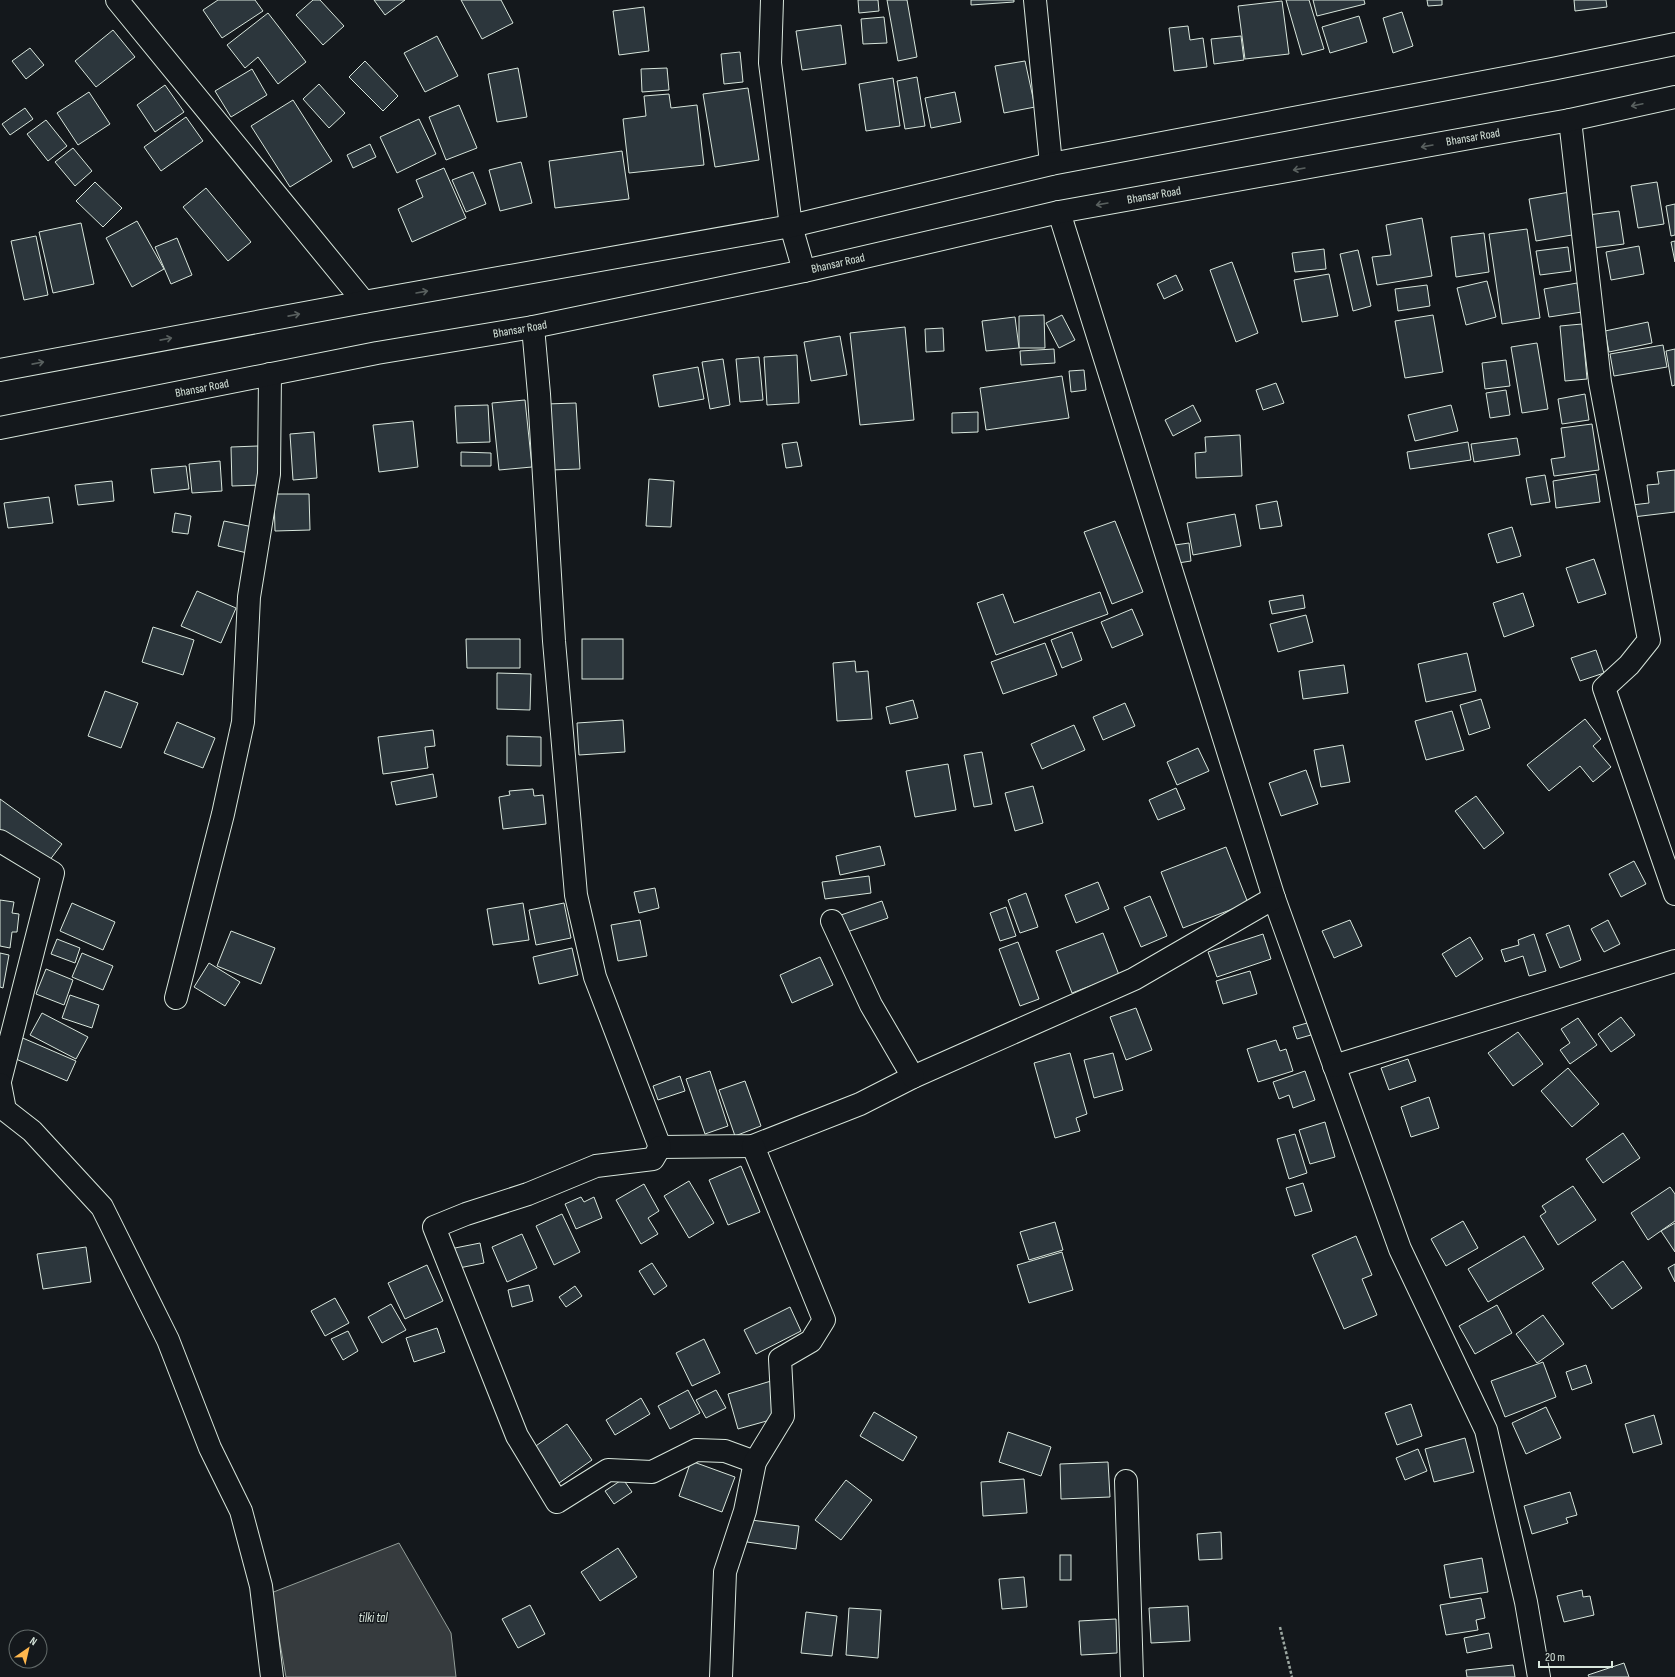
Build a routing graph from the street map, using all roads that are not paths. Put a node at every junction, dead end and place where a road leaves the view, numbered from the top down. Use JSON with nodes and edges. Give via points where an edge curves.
{"nodes":[{"id":1,"x":117,"y":0,"type":"edge"},
{"id":2,"x":772,"y":0,"type":"edge"},
{"id":3,"x":1035,"y":0,"type":"edge"},
{"id":4,"x":1675,"y":44,"type":"edge"},
{"id":5,"x":1675,"y":97,"type":"edge"},
{"id":6,"x":1570,"y":120,"type":"junction"},
{"id":7,"x":1051,"y":164,"type":"junction"},
{"id":8,"x":1059,"y":212,"type":"junction"},
{"id":9,"x":791,"y":226,"type":"junction"},
{"id":10,"x":804,"y":271,"type":"junction"},
{"id":11,"x":364,"y":302,"type":"junction"},
{"id":12,"x":533,"y":327,"type":"junction"},
{"id":13,"x":0,"y":370,"type":"edge"},
{"id":14,"x":270,"y":374,"type":"junction"},
{"id":15,"x":0,"y":428,"type":"edge"},
{"id":16,"x":0,"y":841,"type":"edge"},
{"id":17,"x":1675,"y":894,"type":"edge"},
{"id":18,"x":1274,"y":898,"type":"junction"},
{"id":19,"x":832,"y":921,"type":"dead end"},
{"id":20,"x":1675,"y":961,"type":"edge"},
{"id":21,"x":176,"y":998,"type":"dead end"},
{"id":22,"x":1334,"y":1066,"type":"junction"},
{"id":23,"x":913,"y":1077,"type":"junction"},
{"id":24,"x":0,"y":1082,"type":"edge"},
{"id":25,"x":753,"y":1146,"type":"junction"},
{"id":26,"x":660,"y":1147,"type":"junction"},
{"id":27,"x":755,"y":1462,"type":"junction"},
{"id":28,"x":1126,"y":1481,"type":"dead end"},
{"id":29,"x":272,"y":1677,"type":"edge"},
{"id":30,"x":721,"y":1677,"type":"edge"},
{"id":31,"x":1132,"y":1677,"type":"edge"},
{"id":32,"x":1540,"y":1677,"type":"edge"}],
"edges":[{"from":1,"to":11,"type":"main road"},
{"from":2,"to":9,"type":"main road","via":[[770,63]]},
{"from":3,"to":7,"type":"main road"},
{"from":4,"to":7,"type":"main road","via":[[1552,70]]},
{"from":5,"to":6,"type":"main road","name":"Bhansar Road","one_way":true},
{"from":6,"to":8,"type":"main road","name":"Bhansar Road","one_way":true},
{"from":6,"to":17,"type":"main road","via":[[1600,382],[1649,640],[1604,688]]},
{"from":7,"to":9,"type":"main road"},
{"from":8,"to":10,"type":"main road","name":"Bhansar Road"},
{"from":8,"to":18,"type":"main road"},
{"from":9,"to":10,"type":"main road"},
{"from":11,"to":9,"type":"main road","one_way":true},
{"from":10,"to":12,"type":"main road","name":"Bhansar Road"},
{"from":13,"to":11,"type":"main road","one_way":true},
{"from":12,"to":14,"type":"main road","name":"Bhansar Road"},
{"from":12,"to":26,"type":"main road","via":[[554,641],[576,895],[595,977]]},
{"from":14,"to":15,"type":"main road","name":"Bhansar Road"},
{"from":14,"to":21,"type":"main road","via":[[269,474],[249,597],[243,722],[223,814]]},
{"from":16,"to":24,"type":"main road","via":[[53,873]]},
{"from":18,"to":22,"type":"main road"},
{"from":18,"to":23,"type":"main road","via":[[1134,979]]},
{"from":19,"to":23,"type":"main road","via":[[871,1005]]},
{"from":20,"to":22,"type":"main road"},
{"from":22,"to":32,"type":"main road","via":[[1400,1249],[1486,1430],[1526,1602]]},
{"from":23,"to":25,"type":"main road","via":[[860,1104]]},
{"from":24,"to":29,"type":"main road","via":[[5,1110],[32,1131],[102,1207],[168,1340],[210,1448],[241,1511],[261,1586]]},
{"from":25,"to":26,"type":"main road"},
{"from":25,"to":27,"type":"main road","via":[[824,1320],[811,1341],[780,1359],[784,1416]]},
{"from":26,"to":27,"type":"main road","via":[[653,1159],[596,1166],[528,1194],[434,1227],[517,1436],[557,1502],[608,1470],[652,1472],[696,1450],[725,1452]]},
{"from":27,"to":30,"type":"main road","via":[[745,1512],[726,1572]]},
{"from":28,"to":31,"type":"main road"}]}
